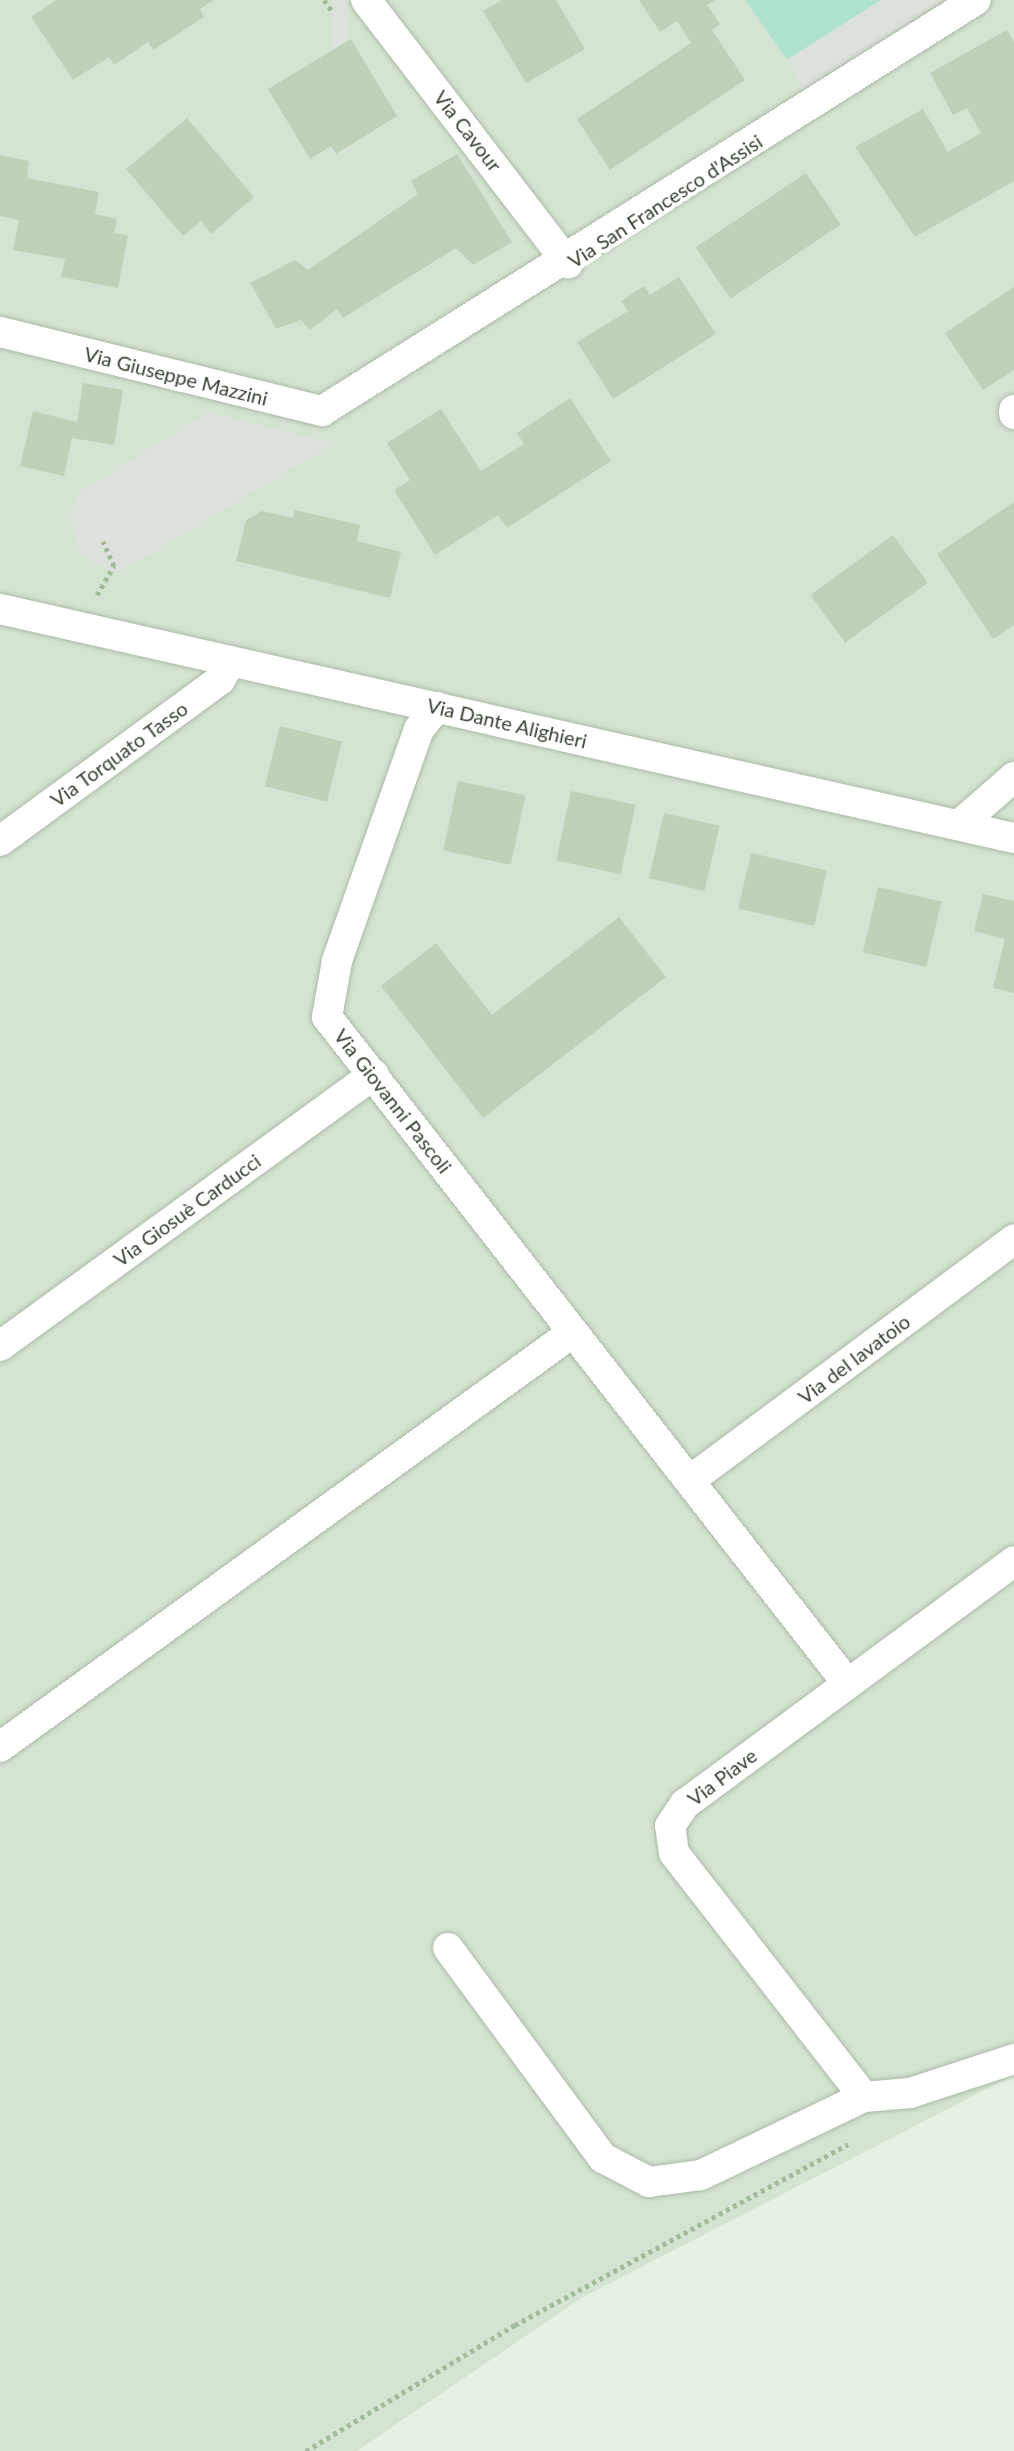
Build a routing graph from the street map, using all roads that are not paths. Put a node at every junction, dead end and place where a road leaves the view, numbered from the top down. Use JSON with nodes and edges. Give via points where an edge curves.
{"nodes":[{"id":1,"x":366,"y":0,"type":"edge"},
{"id":2,"x":976,"y":0,"type":"edge"},
{"id":3,"x":568,"y":263,"type":"junction"},
{"id":4,"x":0,"y":332,"type":"edge"},
{"id":5,"x":351,"y":399,"type":"joint"},
{"id":6,"x":0,"y":609,"type":"edge"},
{"id":7,"x":231,"y":661,"type":"junction"},
{"id":8,"x":437,"y":707,"type":"junction"},
{"id":9,"x":1014,"y":777,"type":"edge"},
{"id":10,"x":959,"y":825,"type":"junction"},
{"id":11,"x":1014,"y":838,"type":"edge"},
{"id":12,"x":0,"y":841,"type":"edge"},
{"id":13,"x":374,"y":1074,"type":"junction"},
{"id":14,"x":1014,"y":1240,"type":"edge"},
{"id":15,"x":572,"y":1333,"type":"junction"},
{"id":16,"x":0,"y":1346,"type":"edge"},
{"id":17,"x":693,"y":1478,"type":"junction"},
{"id":18,"x":1014,"y":1561,"type":"edge"},
{"id":19,"x":848,"y":1684,"type":"junction"},
{"id":20,"x":0,"y":1747,"type":"edge"},
{"id":21,"x":448,"y":1948,"type":"dead end"},
{"id":22,"x":1014,"y":2059,"type":"edge"},
{"id":23,"x":864,"y":2097,"type":"junction"}],
"edges":[{"from":1,"to":3,"type":"street","name":"Via Cavour"},
{"from":2,"to":3,"type":"street","name":"Via San Francesco d'Assisi"},
{"from":3,"to":5,"type":"street","name":"Via San Francesco d'Assisi"},
{"from":4,"to":5,"type":"street","name":"Via Giuseppe Mazzini","via":[[322,411]]},
{"from":6,"to":7,"type":"street","name":"Via Dante Alighieri"},
{"from":7,"to":8,"type":"street","name":"Via Dante Alighieri"},
{"from":7,"to":12,"type":"street","name":"Via Torquato Tasso","via":[[220,680]]},
{"from":8,"to":10,"type":"street","name":"Via Dante Alighieri"},
{"from":8,"to":13,"type":"street","name":"Via Giovanni Pascoli","via":[[419,729],[337,961],[327,1017]]},
{"from":9,"to":10,"type":"street"},
{"from":10,"to":11,"type":"street","name":"Via Dante Alighieri"},
{"from":13,"to":15,"type":"street","name":"Via Giovanni Pascoli"},
{"from":13,"to":16,"type":"street","name":"Via Giosuè Carducci"},
{"from":14,"to":17,"type":"street","name":"Via del lavatoio"},
{"from":15,"to":17,"type":"street","name":"Via Giovanni Pascoli"},
{"from":15,"to":20,"type":"street"},
{"from":17,"to":19,"type":"street","name":"Via Giovanni Pascoli"},
{"from":18,"to":19,"type":"street","name":"Via Piave"},
{"from":19,"to":23,"type":"street","name":"Via Piave","via":[[685,1804],[670,1840],[832,2064]]},
{"from":21,"to":23,"type":"street","via":[[603,2158],[624,2174],[649,2182],[701,2175]]},
{"from":22,"to":23,"type":"street","via":[[910,2093]]}]}
